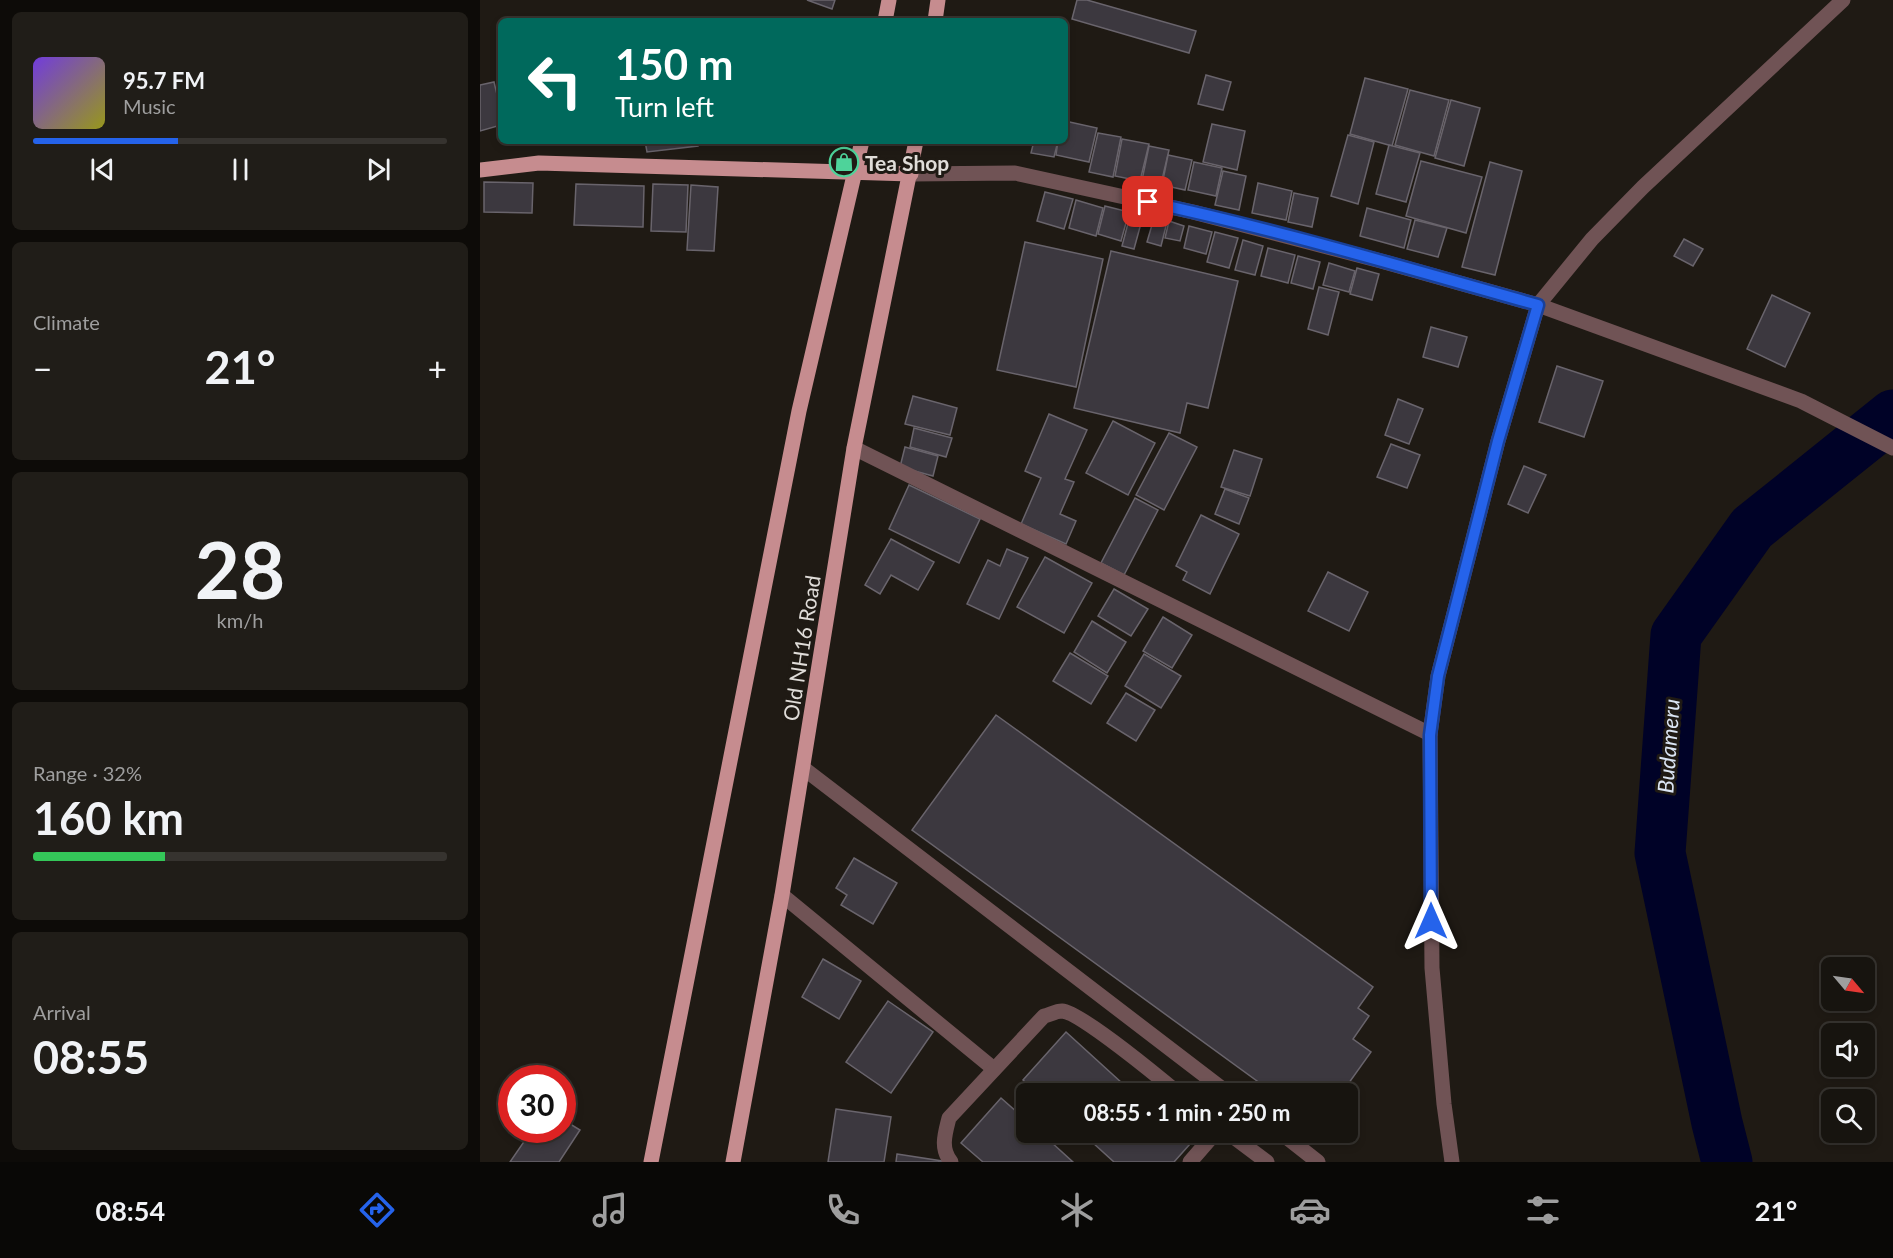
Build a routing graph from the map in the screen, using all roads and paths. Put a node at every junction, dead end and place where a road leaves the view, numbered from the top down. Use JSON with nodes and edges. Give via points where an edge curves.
{"nodes":[{"id":1,"x":889,"y":0,"type":"edge"},
{"id":2,"x":938,"y":0,"type":"edge"},
{"id":3,"x":1843,"y":0,"type":"edge"},
{"id":4,"x":886,"y":18,"type":"edge"},
{"id":5,"x":935,"y":18,"type":"edge"},
{"id":6,"x":862,"y":144,"type":"edge"},
{"id":7,"x":916,"y":144,"type":"edge"},
{"id":8,"x":480,"y":170,"type":"edge"},
{"id":9,"x":857,"y":172,"type":"junction"},
{"id":10,"x":911,"y":174,"type":"junction"},
{"id":11,"x":1538,"y":305,"type":"junction"},
{"id":12,"x":854,"y":448,"type":"junction"},
{"id":13,"x":1893,"y":448,"type":"edge"},
{"id":14,"x":1430,"y":735,"type":"junction"},
{"id":15,"x":803,"y":768,"type":"junction"},
{"id":16,"x":782,"y":895,"type":"junction"},
{"id":17,"x":994,"y":1069,"type":"junction"},
{"id":18,"x":1166,"y":1083,"type":"edge"},
{"id":19,"x":1215,"y":1083,"type":"edge"},
{"id":20,"x":1206,"y":1143,"type":"edge"},
{"id":21,"x":1242,"y":1143,"type":"edge"},
{"id":22,"x":1294,"y":1143,"type":"edge"},
{"id":23,"x":651,"y":1162,"type":"edge"},
{"id":24,"x":733,"y":1162,"type":"edge"},
{"id":25,"x":951,"y":1162,"type":"edge"},
{"id":26,"x":1190,"y":1162,"type":"edge"},
{"id":27,"x":1267,"y":1162,"type":"edge"},
{"id":28,"x":1318,"y":1162,"type":"edge"},
{"id":29,"x":1452,"y":1162,"type":"edge"}],
"edges":[{"from":1,"to":4,"type":"main road"},
{"from":2,"to":5,"type":"main road"},
{"from":3,"to":11,"type":"street","via":[[1643,187],[1592,239]]},
{"from":6,"to":9,"type":"main road"},
{"from":7,"to":10,"type":"main road","name":"Old NH16 Road"},
{"from":8,"to":9,"type":"main road","via":[[539,163]]},
{"from":9,"to":10,"type":"main road"},
{"from":9,"to":23,"type":"main road","via":[[799,411]]},
{"from":10,"to":11,"type":"street","via":[[1015,173],[1193,212]]},
{"from":10,"to":12,"type":"main road","name":"Old NH16 Road"},
{"from":11,"to":13,"type":"street","via":[[1802,401]]},
{"from":11,"to":14,"type":"street","via":[[1498,441],[1438,676]]},
{"from":12,"to":14,"type":"street"},
{"from":12,"to":15,"type":"main road","name":"Old NH16 Road"},
{"from":14,"to":29,"type":"street","via":[[1432,968]]},
{"from":15,"to":16,"type":"main road","name":"Old NH16 Road"},
{"from":15,"to":19,"type":"street"},
{"from":16,"to":17,"type":"street"},
{"from":16,"to":24,"type":"main road","name":"Old NH16 Road"},
{"from":17,"to":18,"type":"street","via":[[1044,1016],[1062,1011],[1078,1018]]},
{"from":17,"to":25,"type":"street","via":[[949,1118],[943,1137]]},
{"from":20,"to":26,"type":"street"},
{"from":21,"to":27,"type":"street"},
{"from":22,"to":28,"type":"street"}]}
